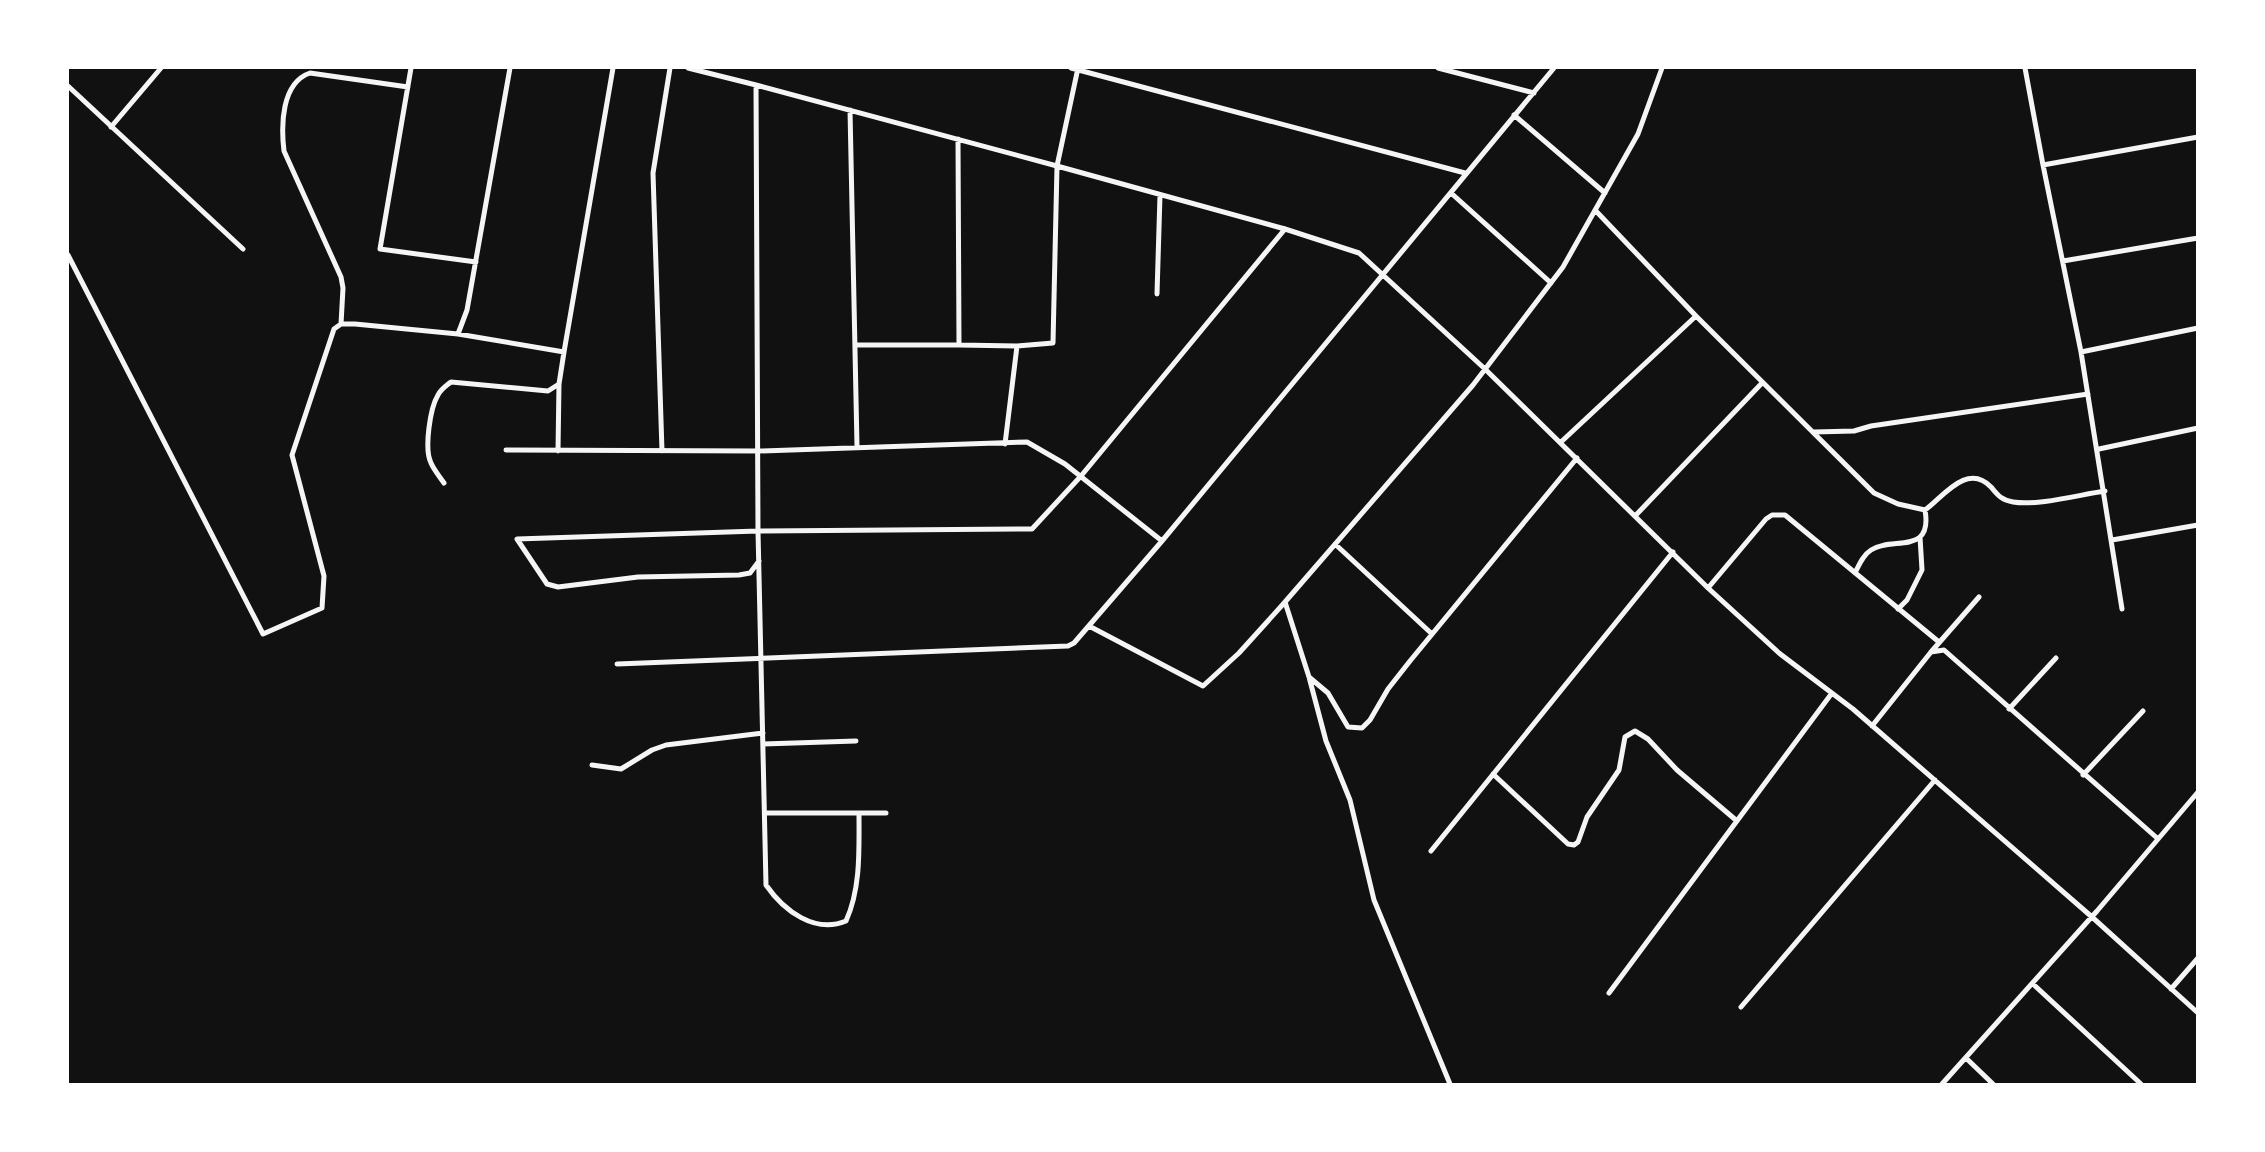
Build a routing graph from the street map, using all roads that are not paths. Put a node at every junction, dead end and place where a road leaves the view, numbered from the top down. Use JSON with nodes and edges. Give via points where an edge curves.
{"nodes":[{"id":1,"x":161,"y":68,"type":"edge"},
{"id":2,"x":411,"y":68,"type":"edge"},
{"id":3,"x":510,"y":68,"type":"edge"},
{"id":4,"x":613,"y":68,"type":"edge"},
{"id":5,"x":670,"y":68,"type":"edge"},
{"id":6,"x":688,"y":68,"type":"edge"},
{"id":7,"x":1076,"y":68,"type":"edge"},
{"id":8,"x":1438,"y":68,"type":"edge"},
{"id":9,"x":1554,"y":68,"type":"edge"},
{"id":10,"x":1662,"y":68,"type":"edge"},
{"id":11,"x":2025,"y":68,"type":"edge"},
{"id":12,"x":68,"y":86,"type":"edge"},
{"id":13,"x":756,"y":86,"type":"junction"},
{"id":14,"x":408,"y":87,"type":"junction"},
{"id":15,"x":1534,"y":93,"type":"junction"},
{"id":16,"x":850,"y":110,"type":"junction"},
{"id":17,"x":1514,"y":115,"type":"junction"},
{"id":18,"x":111,"y":128,"type":"junction"},
{"id":19,"x":2198,"y":137,"type":"edge"},
{"id":20,"x":958,"y":139,"type":"junction"},
{"id":21,"x":2043,"y":165,"type":"junction"},
{"id":22,"x":1057,"y":166,"type":"junction"},
{"id":23,"x":1465,"y":173,"type":"junction"},
{"id":24,"x":1451,"y":193,"type":"junction"},
{"id":25,"x":1605,"y":193,"type":"junction"},
{"id":26,"x":1160,"y":195,"type":"junction"},
{"id":27,"x":1595,"y":210,"type":"junction"},
{"id":28,"x":1285,"y":229,"type":"junction"},
{"id":29,"x":2198,"y":238,"type":"edge"},
{"id":30,"x":243,"y":249,"type":"dead end"},
{"id":31,"x":68,"y":255,"type":"edge"},
{"id":32,"x":2063,"y":261,"type":"junction"},
{"id":33,"x":476,"y":262,"type":"junction"},
{"id":34,"x":1384,"y":275,"type":"junction"},
{"id":35,"x":1551,"y":283,"type":"junction"},
{"id":36,"x":1157,"y":294,"type":"dead end"},
{"id":37,"x":1696,"y":316,"type":"junction"},
{"id":38,"x":341,"y":324,"type":"junction"},
{"id":39,"x":2198,"y":328,"type":"edge"},
{"id":40,"x":458,"y":334,"type":"junction"},
{"id":41,"x":855,"y":345,"type":"junction"},
{"id":42,"x":959,"y":345,"type":"junction"},
{"id":43,"x":1017,"y":346,"type":"junction"},
{"id":44,"x":564,"y":352,"type":"junction"},
{"id":45,"x":2081,"y":352,"type":"junction"},
{"id":46,"x":1485,"y":369,"type":"junction"},
{"id":47,"x":1762,"y":383,"type":"junction"},
{"id":48,"x":559,"y":384,"type":"junction"},
{"id":49,"x":2088,"y":394,"type":"junction"},
{"id":50,"x":2198,"y":428,"type":"edge"},
{"id":51,"x":1814,"y":432,"type":"junction"},
{"id":52,"x":1562,"y":442,"type":"junction"},
{"id":53,"x":1005,"y":444,"type":"junction"},
{"id":54,"x":857,"y":446,"type":"junction"},
{"id":55,"x":2098,"y":449,"type":"junction"},
{"id":56,"x":506,"y":450,"type":"dead end"},
{"id":57,"x":558,"y":451,"type":"junction"},
{"id":58,"x":662,"y":451,"type":"junction"},
{"id":59,"x":760,"y":451,"type":"junction"},
{"id":60,"x":1577,"y":458,"type":"junction"},
{"id":61,"x":1080,"y":476,"type":"junction"},
{"id":62,"x":444,"y":483,"type":"dead end"},
{"id":63,"x":2105,"y":491,"type":"junction"},
{"id":64,"x":1926,"y":510,"type":"junction"},
{"id":65,"x":1636,"y":515,"type":"junction"},
{"id":66,"x":2198,"y":525,"type":"edge"},
{"id":67,"x":758,"y":531,"type":"junction"},
{"id":68,"x":1920,"y":537,"type":"junction"},
{"id":69,"x":2112,"y":540,"type":"junction"},
{"id":70,"x":1162,"y":541,"type":"junction"},
{"id":71,"x":1335,"y":544,"type":"junction"},
{"id":72,"x":1673,"y":552,"type":"junction"},
{"id":73,"x":759,"y":561,"type":"junction"},
{"id":74,"x":1855,"y":573,"type":"junction"},
{"id":75,"x":1708,"y":588,"type":"junction"},
{"id":76,"x":1979,"y":597,"type":"dead end"},
{"id":77,"x":1284,"y":602,"type":"junction"},
{"id":78,"x":1898,"y":609,"type":"junction"},
{"id":79,"x":2122,"y":609,"type":"dead end"},
{"id":80,"x":1089,"y":626,"type":"junction"},
{"id":81,"x":1432,"y":634,"type":"junction"},
{"id":82,"x":1939,"y":642,"type":"junction"},
{"id":83,"x":1931,"y":652,"type":"junction"},
{"id":84,"x":2056,"y":658,"type":"dead end"},
{"id":85,"x":761,"y":660,"type":"junction"},
{"id":86,"x":617,"y":664,"type":"dead end"},
{"id":87,"x":1309,"y":677,"type":"junction"},
{"id":88,"x":1832,"y":693,"type":"junction"},
{"id":89,"x":2009,"y":709,"type":"junction"},
{"id":90,"x":2143,"y":711,"type":"dead end"},
{"id":91,"x":1872,"y":726,"type":"junction"},
{"id":92,"x":763,"y":734,"type":"junction"},
{"id":93,"x":856,"y":741,"type":"dead end"},
{"id":94,"x":763,"y":744,"type":"junction"},
{"id":95,"x":592,"y":765,"type":"dead end"},
{"id":96,"x":1493,"y":774,"type":"junction"},
{"id":97,"x":2082,"y":775,"type":"junction"},
{"id":98,"x":1935,"y":780,"type":"junction"},
{"id":99,"x":2198,"y":792,"type":"edge"},
{"id":100,"x":765,"y":813,"type":"junction"},
{"id":101,"x":860,"y":813,"type":"junction"},
{"id":102,"x":886,"y":813,"type":"dead end"},
{"id":103,"x":1737,"y":821,"type":"junction"},
{"id":104,"x":2157,"y":838,"type":"junction"},
{"id":105,"x":1431,"y":851,"type":"dead end"},
{"id":106,"x":2092,"y":917,"type":"junction"},
{"id":107,"x":2198,"y":958,"type":"edge"},
{"id":108,"x":2034,"y":984,"type":"junction"},
{"id":109,"x":2171,"y":989,"type":"junction"},
{"id":110,"x":1609,"y":993,"type":"dead end"},
{"id":111,"x":1741,"y":1006,"type":"dead end"},
{"id":112,"x":2198,"y":1013,"type":"edge"},
{"id":113,"x":1967,"y":1059,"type":"junction"},
{"id":114,"x":1450,"y":1084,"type":"edge"},
{"id":115,"x":1942,"y":1084,"type":"edge"},
{"id":116,"x":1993,"y":1084,"type":"edge"},
{"id":117,"x":2141,"y":1084,"type":"edge"}],
"edges":[{"from":1,"to":18,"type":"street"},
{"from":2,"to":14,"type":"street"},
{"from":3,"to":33,"type":"street"},
{"from":4,"to":44,"type":"street"},
{"from":5,"to":58,"type":"street","via":[[653,173]]},
{"from":6,"to":13,"type":"street"},
{"from":7,"to":22,"type":"street"},
{"from":7,"to":23,"type":"street"},
{"from":8,"to":15,"type":"street"},
{"from":9,"to":15,"type":"street"},
{"from":10,"to":25,"type":"street","via":[[1638,134]]},
{"from":11,"to":21,"type":"street"},
{"from":12,"to":18,"type":"street"},
{"from":13,"to":16,"type":"street"},
{"from":13,"to":59,"type":"street"},
{"from":14,"to":33,"type":"street","via":[[380,249]]},
{"from":14,"to":38,"type":"street","via":[[310,73],[302,76],[286,102],[284,151],[341,277]]},
{"from":15,"to":17,"type":"street"},
{"from":16,"to":20,"type":"street"},
{"from":16,"to":41,"type":"street"},
{"from":17,"to":23,"type":"street"},
{"from":17,"to":25,"type":"street"},
{"from":18,"to":30,"type":"street"},
{"from":19,"to":21,"type":"street"},
{"from":20,"to":22,"type":"street"},
{"from":20,"to":42,"type":"street"},
{"from":21,"to":32,"type":"street"},
{"from":22,"to":26,"type":"street"},
{"from":22,"to":43,"type":"street","via":[[1053,343]]},
{"from":23,"to":24,"type":"street"},
{"from":24,"to":34,"type":"street"},
{"from":24,"to":35,"type":"street"},
{"from":25,"to":27,"type":"street"},
{"from":26,"to":28,"type":"street"},
{"from":26,"to":36,"type":"street"},
{"from":27,"to":35,"type":"street"},
{"from":27,"to":37,"type":"street"},
{"from":28,"to":34,"type":"street","via":[[1359,253]]},
{"from":28,"to":61,"type":"street"},
{"from":29,"to":32,"type":"street"},
{"from":31,"to":38,"type":"street","via":[[263,634],[322,608],[324,576],[292,455],[334,329]]},
{"from":32,"to":45,"type":"street"},
{"from":33,"to":40,"type":"street"},
{"from":34,"to":46,"type":"street"},
{"from":34,"to":70,"type":"street"},
{"from":35,"to":46,"type":"street"},
{"from":37,"to":47,"type":"street"},
{"from":37,"to":52,"type":"street"},
{"from":38,"to":40,"type":"street"},
{"from":39,"to":45,"type":"street"},
{"from":40,"to":44,"type":"street"},
{"from":41,"to":42,"type":"street"},
{"from":41,"to":54,"type":"street"},
{"from":42,"to":43,"type":"street"},
{"from":43,"to":53,"type":"street"},
{"from":44,"to":48,"type":"street"},
{"from":45,"to":49,"type":"street"},
{"from":46,"to":52,"type":"street"},
{"from":46,"to":71,"type":"street"},
{"from":47,"to":51,"type":"street"},
{"from":47,"to":65,"type":"street"},
{"from":48,"to":57,"type":"street"},
{"from":48,"to":62,"type":"street","via":[[548,391],[451,382],[443,388],[434,407],[428,451]]},
{"from":49,"to":51,"type":"street","via":[[1854,431]]},
{"from":49,"to":55,"type":"street"},
{"from":50,"to":55,"type":"street"},
{"from":51,"to":64,"type":"street","via":[[1874,493]]},
{"from":52,"to":60,"type":"street"},
{"from":53,"to":54,"type":"street"},
{"from":53,"to":61,"type":"street","via":[[1027,442]]},
{"from":54,"to":59,"type":"street"},
{"from":55,"to":63,"type":"street"},
{"from":56,"to":57,"type":"street"},
{"from":57,"to":58,"type":"street"},
{"from":58,"to":59,"type":"street"},
{"from":59,"to":67,"type":"street"},
{"from":60,"to":65,"type":"street"},
{"from":60,"to":81,"type":"street"},
{"from":61,"to":67,"type":"street","via":[[1032,530]]},
{"from":61,"to":70,"type":"street"},
{"from":63,"to":64,"type":"street","via":[[2012,502],[1997,495],[1982,480],[1973,478],[1950,486]]},
{"from":63,"to":69,"type":"street"},
{"from":64,"to":68,"type":"street"},
{"from":65,"to":72,"type":"street"},
{"from":66,"to":69,"type":"street"},
{"from":67,"to":73,"type":"street"},
{"from":67,"to":73,"type":"street","via":[[517,539],[547,584],[558,587],[638,578],[739,575],[750,573]]},
{"from":68,"to":74,"type":"street","via":[[1910,544],[1874,548]]},
{"from":68,"to":78,"type":"street","via":[[1922,570]]},
{"from":69,"to":79,"type":"street"},
{"from":70,"to":80,"type":"street"},
{"from":71,"to":77,"type":"street"},
{"from":71,"to":81,"type":"street"},
{"from":72,"to":75,"type":"street"},
{"from":72,"to":96,"type":"street"},
{"from":73,"to":85,"type":"street"},
{"from":74,"to":75,"type":"street","via":[[1785,515],[1772,515]]},
{"from":74,"to":78,"type":"street"},
{"from":75,"to":88,"type":"street","via":[[1779,653]]},
{"from":76,"to":82,"type":"street"},
{"from":77,"to":80,"type":"street","via":[[1239,653],[1203,686]]},
{"from":77,"to":87,"type":"street"},
{"from":78,"to":82,"type":"street"},
{"from":80,"to":85,"type":"street","via":[[1068,646]]},
{"from":81,"to":87,"type":"street","via":[[1362,728],[1348,727],[1328,693]]},
{"from":82,"to":83,"type":"street"},
{"from":83,"to":89,"type":"street","via":[[1944,650]]},
{"from":83,"to":91,"type":"street"},
{"from":84,"to":89,"type":"street"},
{"from":85,"to":86,"type":"street"},
{"from":85,"to":92,"type":"street"},
{"from":87,"to":114,"type":"street","via":[[1326,741],[1350,800],[1374,900]]},
{"from":88,"to":91,"type":"street"},
{"from":88,"to":103,"type":"street"},
{"from":89,"to":97,"type":"street"},
{"from":90,"to":97,"type":"street"},
{"from":91,"to":98,"type":"street"},
{"from":92,"to":94,"type":"street"},
{"from":92,"to":95,"type":"street","via":[[666,745],[621,770]]},
{"from":93,"to":94,"type":"street"},
{"from":94,"to":100,"type":"street"},
{"from":96,"to":103,"type":"street","via":[[1574,845],[1596,802],[1619,770],[1625,737],[1635,731]]},
{"from":96,"to":105,"type":"street"},
{"from":97,"to":104,"type":"street"},
{"from":98,"to":106,"type":"street"},
{"from":98,"to":111,"type":"street"},
{"from":99,"to":104,"type":"street"},
{"from":100,"to":101,"type":"street"},
{"from":100,"to":101,"type":"street","via":[[766,885],[774,897],[798,915],[831,927],[846,921],[851,908],[859,859]]},
{"from":101,"to":102,"type":"street"},
{"from":103,"to":110,"type":"street"},
{"from":104,"to":106,"type":"street"},
{"from":106,"to":108,"type":"street"},
{"from":106,"to":109,"type":"street"},
{"from":107,"to":109,"type":"street"},
{"from":108,"to":113,"type":"street"},
{"from":108,"to":117,"type":"street"},
{"from":109,"to":112,"type":"street"},
{"from":113,"to":115,"type":"street"},
{"from":113,"to":116,"type":"street"}]}
